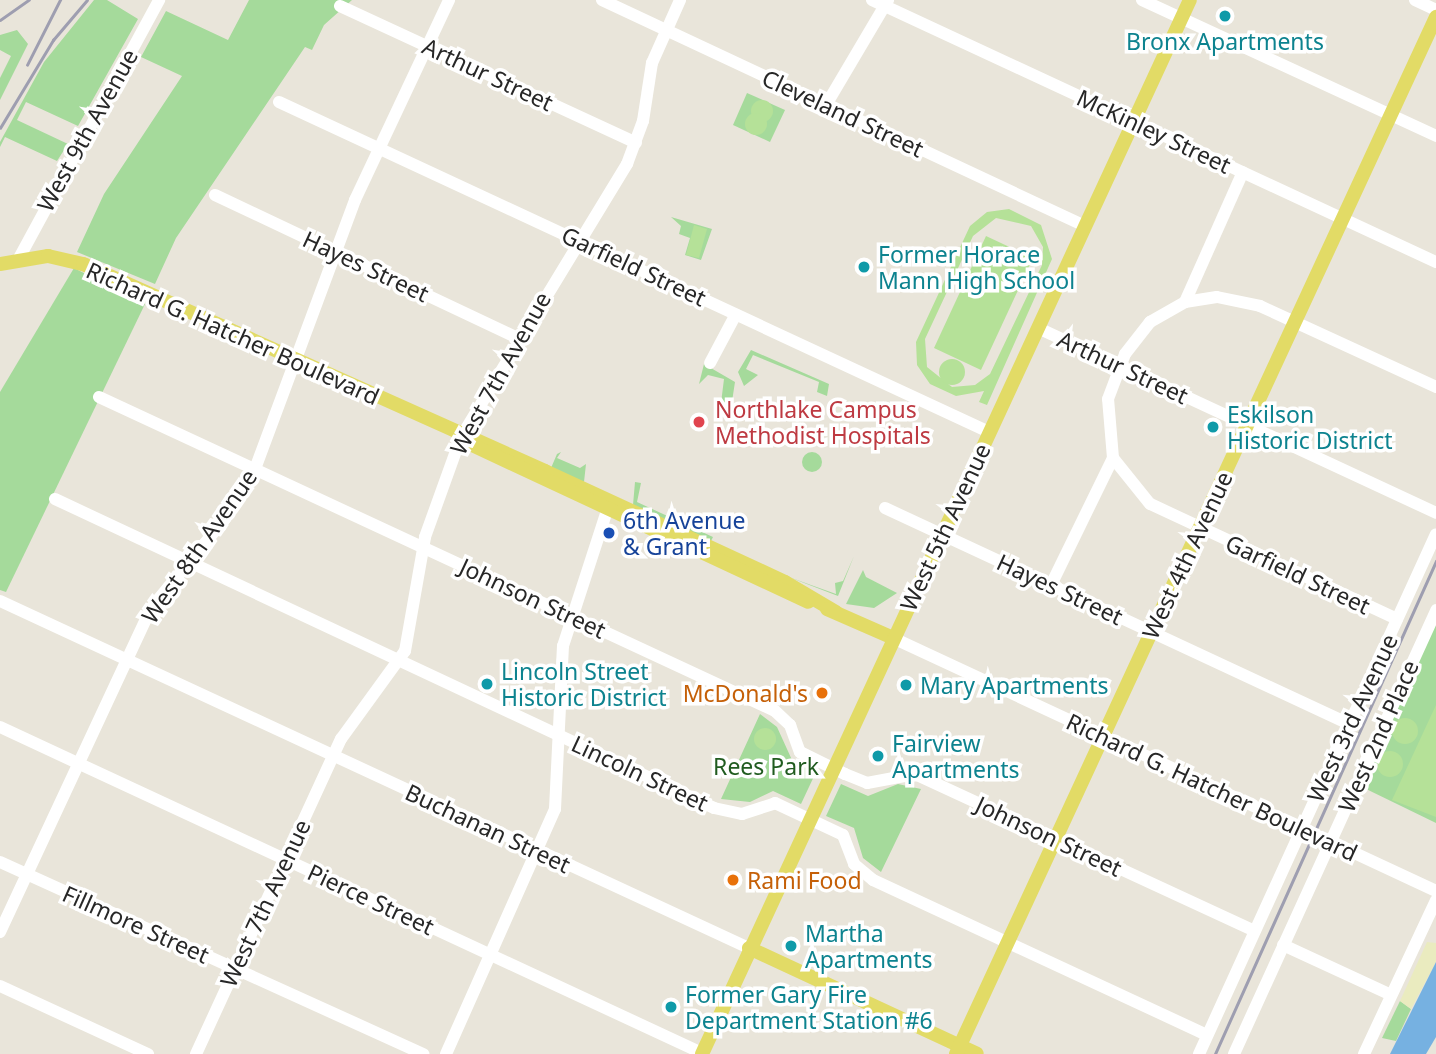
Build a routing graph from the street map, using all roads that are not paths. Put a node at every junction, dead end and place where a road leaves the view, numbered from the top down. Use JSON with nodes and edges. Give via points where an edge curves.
{"nodes":[{"id":1,"x":159,"y":0,"type":"edge"},
{"id":2,"x":449,"y":0,"type":"edge"},
{"id":3,"x":602,"y":0,"type":"edge"},
{"id":4,"x":680,"y":0,"type":"edge"},
{"id":5,"x":872,"y":0,"type":"edge"},
{"id":6,"x":1142,"y":0,"type":"edge"},
{"id":7,"x":1190,"y":0,"type":"edge"},
{"id":8,"x":1415,"y":0,"type":"edge"},
{"id":9,"x":887,"y":4,"type":"edge"},
{"id":10,"x":340,"y":6,"type":"dead end"},
{"id":11,"x":1436,"y":10,"type":"edge"},
{"id":12,"x":1436,"y":17,"type":"edge"},
{"id":13,"x":1182,"y":18,"type":"junction"},
{"id":14,"x":664,"y":29,"type":"junction"},
{"id":15,"x":424,"y":44,"type":"junction"},
{"id":16,"x":279,"y":102,"type":"dead end"},
{"id":17,"x":826,"y":105,"type":"junction"},
{"id":18,"x":1391,"y":115,"type":"junction"},
{"id":19,"x":1134,"y":121,"type":"junction"},
{"id":20,"x":1436,"y":136,"type":"edge"},
{"id":21,"x":636,"y":143,"type":"junction"},
{"id":22,"x":377,"y":148,"type":"junction"},
{"id":23,"x":1243,"y":172,"type":"junction"},
{"id":24,"x":215,"y":195,"type":"dead end"},
{"id":25,"x":1343,"y":219,"type":"junction"},
{"id":26,"x":1085,"y":226,"type":"junction"},
{"id":27,"x":579,"y":240,"type":"junction"},
{"id":28,"x":334,"y":251,"type":"junction"},
{"id":29,"x":18,"y":260,"type":"junction"},
{"id":30,"x":1436,"y":262,"type":"edge"},
{"id":31,"x":0,"y":264,"type":"edge"},
{"id":32,"x":1185,"y":302,"type":"junction"},
{"id":33,"x":736,"y":314,"type":"junction"},
{"id":34,"x":1295,"y":321,"type":"junction"},
{"id":35,"x":1038,"y":328,"type":"junction"},
{"id":36,"x":517,"y":338,"type":"junction"},
{"id":37,"x":298,"y":361,"type":"junction"},
{"id":38,"x":710,"y":363,"type":"dead end"},
{"id":39,"x":1119,"y":366,"type":"junction"},
{"id":40,"x":1436,"y":387,"type":"edge"},
{"id":41,"x":99,"y":397,"type":"dead end"},
{"id":42,"x":1247,"y":425,"type":"junction"},
{"id":43,"x":989,"y":432,"type":"junction"},
{"id":44,"x":461,"y":437,"type":"junction"},
{"id":45,"x":1113,"y":458,"type":"junction"},
{"id":46,"x":255,"y":470,"type":"junction"},
{"id":47,"x":55,"y":499,"type":"dead end"},
{"id":48,"x":608,"y":506,"type":"junction"},
{"id":49,"x":885,"y":508,"type":"dead end"},
{"id":50,"x":1436,"y":513,"type":"edge"},
{"id":51,"x":1199,"y":528,"type":"junction"},
{"id":52,"x":942,"y":534,"type":"junction"},
{"id":53,"x":1436,"y":534,"type":"edge"},
{"id":54,"x":422,"y":547,"type":"junction"},
{"id":55,"x":189,"y":562,"type":"junction"},
{"id":56,"x":1051,"y":585,"type":"junction"},
{"id":57,"x":0,"y":601,"type":"edge"},
{"id":58,"x":1436,"y":610,"type":"edge"},
{"id":59,"x":571,"y":616,"type":"junction"},
{"id":60,"x":1397,"y":619,"type":"junction"},
{"id":61,"x":1152,"y":631,"type":"junction"},
{"id":62,"x":893,"y":638,"type":"junction"},
{"id":63,"x":126,"y":659,"type":"junction"},
{"id":64,"x":400,"y":661,"type":"junction"},
{"id":65,"x":1349,"y":724,"type":"junction"},
{"id":66,"x":0,"y":727,"type":"edge"},
{"id":67,"x":560,"y":736,"type":"junction"},
{"id":68,"x":1103,"y":736,"type":"junction"},
{"id":69,"x":333,"y":756,"type":"junction"},
{"id":70,"x":78,"y":763,"type":"junction"},
{"id":71,"x":833,"y":768,"type":"junction"},
{"id":72,"x":809,"y":819,"type":"junction"},
{"id":73,"x":1302,"y":828,"type":"junction"},
{"id":74,"x":1055,"y":839,"type":"junction"},
{"id":75,"x":1330,"y":842,"type":"junction"},
{"id":76,"x":539,"y":851,"type":"junction"},
{"id":77,"x":285,"y":859,"type":"junction"},
{"id":78,"x":0,"y":862,"type":"edge"},
{"id":79,"x":26,"y":874,"type":"junction"},
{"id":80,"x":1436,"y":891,"type":"edge"},
{"id":81,"x":1436,"y":900,"type":"edge"},
{"id":82,"x":0,"y":932,"type":"edge"},
{"id":83,"x":1255,"y":932,"type":"junction"},
{"id":84,"x":1007,"y":943,"type":"junction"},
{"id":85,"x":1283,"y":945,"type":"junction"},
{"id":86,"x":749,"y":948,"type":"junction"},
{"id":87,"x":492,"y":955,"type":"junction"},
{"id":88,"x":235,"y":968,"type":"junction"},
{"id":89,"x":0,"y":986,"type":"edge"},
{"id":90,"x":1391,"y":995,"type":"junction"},
{"id":91,"x":1207,"y":1035,"type":"junction"},
{"id":92,"x":957,"y":1050,"type":"edge"},
{"id":93,"x":1239,"y":1052,"type":"edge"},
{"id":94,"x":148,"y":1054,"type":"edge"},
{"id":95,"x":196,"y":1054,"type":"edge"},
{"id":96,"x":425,"y":1054,"type":"edge"},
{"id":97,"x":446,"y":1054,"type":"edge"},
{"id":98,"x":703,"y":1054,"type":"edge"},
{"id":99,"x":977,"y":1054,"type":"edge"},
{"id":100,"x":1199,"y":1054,"type":"edge"},
{"id":101,"x":1364,"y":1054,"type":"edge"}],
"edges":[{"from":1,"to":29,"type":"street","name":"West 9th Avenue"},
{"from":2,"to":15,"type":"street","name":"West 8th Avenue"},
{"from":3,"to":14,"type":"street","name":"Cleveland Street"},
{"from":4,"to":14,"type":"street","name":"West 7th Avenue"},
{"from":5,"to":9,"type":"street","name":"McKinley Street"},
{"from":6,"to":13,"type":"street"},
{"from":7,"to":13,"type":"main road","name":"West 5th Avenue"},
{"from":8,"to":11,"type":"street"},
{"from":9,"to":17,"type":"street"},
{"from":9,"to":19,"type":"street","name":"McKinley Street"},
{"from":10,"to":15,"type":"street","name":"Arthur Street"},
{"from":12,"to":18,"type":"main road","name":"West 4th Avenue"},
{"from":13,"to":18,"type":"street"},
{"from":13,"to":19,"type":"main road","name":"West 5th Avenue"},
{"from":14,"to":17,"type":"street","name":"Cleveland Street"},
{"from":14,"to":21,"type":"street","name":"West 7th Avenue"},
{"from":15,"to":21,"type":"street","name":"Arthur Street"},
{"from":15,"to":22,"type":"street","name":"West 8th Avenue"},
{"from":16,"to":22,"type":"street","name":"Garfield Street"},
{"from":17,"to":26,"type":"street","name":"Cleveland Street"},
{"from":18,"to":20,"type":"street"},
{"from":18,"to":25,"type":"main road","name":"West 4th Avenue"},
{"from":19,"to":23,"type":"street","name":"McKinley Street"},
{"from":19,"to":26,"type":"main road","name":"West 5th Avenue"},
{"from":21,"to":27,"type":"street","name":"West 7th Avenue"},
{"from":22,"to":27,"type":"street","name":"Garfield Street"},
{"from":22,"to":28,"type":"street","name":"West 8th Avenue"},
{"from":23,"to":25,"type":"street","name":"McKinley Street"},
{"from":23,"to":32,"type":"street"},
{"from":24,"to":28,"type":"street","name":"Hayes Street"},
{"from":25,"to":30,"type":"street","name":"McKinley Street"},
{"from":25,"to":34,"type":"main road","name":"West 4th Avenue"},
{"from":26,"to":35,"type":"main road","name":"West 5th Avenue"},
{"from":27,"to":33,"type":"street","name":"Garfield Street"},
{"from":27,"to":36,"type":"street","name":"West 7th Avenue"},
{"from":28,"to":36,"type":"street","name":"Hayes Street"},
{"from":28,"to":37,"type":"street","name":"West 8th Avenue"},
{"from":29,"to":31,"type":"main road","name":"Richard G. Hatcher Boulevard"},
{"from":29,"to":37,"type":"main road","name":"Richard G. Hatcher Boulevard","via":[[76,261]]},
{"from":32,"to":34,"type":"street","via":[[1237,299]]},
{"from":32,"to":39,"type":"street","via":[[1150,322]]},
{"from":33,"to":38,"type":"street"},
{"from":33,"to":43,"type":"street","name":"Garfield Street"},
{"from":34,"to":40,"type":"street"},
{"from":34,"to":42,"type":"main road","name":"West 4th Avenue"},
{"from":35,"to":39,"type":"street","name":"Arthur Street"},
{"from":35,"to":43,"type":"main road","name":"West 5th Avenue"},
{"from":36,"to":44,"type":"street","name":"West 7th Avenue"},
{"from":37,"to":44,"type":"main road","name":"Richard G. Hatcher Boulevard"},
{"from":37,"to":46,"type":"street","name":"West 8th Avenue"},
{"from":39,"to":42,"type":"street","name":"Arthur Street"},
{"from":39,"to":45,"type":"street","name":"Garfield Street","via":[[1106,411]]},
{"from":41,"to":46,"type":"street","name":"Johnson Street"},
{"from":42,"to":50,"type":"street","name":"Arthur Street"},
{"from":42,"to":51,"type":"main road","name":"West 4th Avenue"},
{"from":43,"to":52,"type":"main road","name":"West 5th Avenue"},
{"from":44,"to":48,"type":"main road","name":"Richard G. Hatcher Boulevard","via":[[492,459]]},
{"from":44,"to":54,"type":"street","name":"West 7th Avenue"},
{"from":45,"to":51,"type":"street","name":"Garfield Street","via":[[1140,496]]},
{"from":45,"to":56,"type":"street"},
{"from":46,"to":54,"type":"street","name":"Johnson Street"},
{"from":46,"to":55,"type":"street","name":"West 8th Avenue"},
{"from":47,"to":55,"type":"street","name":"Lincoln Street"},
{"from":48,"to":59,"type":"street"},
{"from":48,"to":62,"type":"main road","name":"Richard G. Hatcher Boulevard"},
{"from":49,"to":52,"type":"street","name":"Hayes Street"},
{"from":51,"to":60,"type":"street","name":"Garfield Street"},
{"from":51,"to":61,"type":"main road","name":"West 4th Avenue"},
{"from":52,"to":56,"type":"street","name":"Hayes Street"},
{"from":52,"to":62,"type":"main road","name":"West 5th Avenue"},
{"from":53,"to":60,"type":"street","name":"West 3rd Avenue"},
{"from":54,"to":59,"type":"street","name":"Johnson Street"},
{"from":54,"to":64,"type":"street","name":"West 7th Avenue"},
{"from":55,"to":63,"type":"street","name":"West 8th Avenue","via":[[152,608]]},
{"from":55,"to":64,"type":"street","name":"Lincoln Street"},
{"from":56,"to":61,"type":"street","name":"Hayes Street"},
{"from":57,"to":63,"type":"street","name":"Buchanan Street"},
{"from":58,"to":75,"type":"street","name":"West 2nd Place"},
{"from":59,"to":67,"type":"street","via":[[559,672]]},
{"from":59,"to":71,"type":"street","name":"Johnson Street","via":[[775,711],[793,731],[800,752]]},
{"from":60,"to":65,"type":"street","name":"West 3rd Avenue"},
{"from":61,"to":65,"type":"street","name":"Hayes Street"},
{"from":61,"to":68,"type":"main road","name":"West 4th Avenue"},
{"from":62,"to":68,"type":"street","name":"Richard G. Hatcher Boulevard"},
{"from":62,"to":71,"type":"main road","name":"West 5th Avenue"},
{"from":63,"to":69,"type":"street","name":"Buchanan Street"},
{"from":63,"to":70,"type":"street","name":"West 8th Avenue"},
{"from":64,"to":67,"type":"street","name":"Lincoln Street"},
{"from":64,"to":69,"type":"street","name":"West 7th Avenue"},
{"from":65,"to":73,"type":"street","name":"West 3rd Avenue"},
{"from":66,"to":70,"type":"street","name":"Pierce Street"},
{"from":67,"to":72,"type":"street","name":"Lincoln Street","via":[[713,808],[742,814],[775,803]]},
{"from":67,"to":76,"type":"street","via":[[558,797]]},
{"from":68,"to":73,"type":"street","name":"Richard G. Hatcher Boulevard"},
{"from":68,"to":74,"type":"main road","name":"West 4th Avenue"},
{"from":69,"to":76,"type":"street","name":"Buchanan Street"},
{"from":69,"to":77,"type":"street","name":"West 7th Avenue"},
{"from":70,"to":77,"type":"street","name":"Pierce Street"},
{"from":70,"to":79,"type":"street","name":"West 8th Avenue"},
{"from":71,"to":72,"type":"main road","name":"West 5th Avenue"},
{"from":71,"to":74,"type":"street","name":"Johnson Street","via":[[865,783],[915,774]]},
{"from":72,"to":84,"type":"street","name":"Lincoln Street","via":[[843,835],[854,864],[873,880]]},
{"from":72,"to":86,"type":"main road","name":"West 5th Avenue"},
{"from":73,"to":75,"type":"street","name":"Richard G. Hatcher Boulevard"},
{"from":73,"to":83,"type":"street","name":"West 3rd Avenue"},
{"from":74,"to":83,"type":"street","name":"Johnson Street"},
{"from":74,"to":84,"type":"main road","name":"West 4th Avenue"},
{"from":75,"to":80,"type":"street","name":"Richard G. Hatcher Boulevard"},
{"from":75,"to":85,"type":"street","name":"West 2nd Place"},
{"from":76,"to":86,"type":"street","name":"Buchanan Street"},
{"from":76,"to":87,"type":"street"},
{"from":77,"to":87,"type":"street","name":"Pierce Street"},
{"from":77,"to":88,"type":"street","name":"West 7th Avenue"},
{"from":78,"to":79,"type":"street","name":"Fillmore Street"},
{"from":79,"to":82,"type":"street","name":"West 8th Avenue"},
{"from":79,"to":88,"type":"street","name":"Fillmore Street"},
{"from":81,"to":90,"type":"street"},
{"from":83,"to":91,"type":"street","name":"West 3rd Avenue"},
{"from":84,"to":91,"type":"street","name":"Lincoln Street"},
{"from":84,"to":92,"type":"main road","name":"West 4th Avenue"},
{"from":85,"to":90,"type":"street"},
{"from":85,"to":93,"type":"street","name":"West 2nd Place"},
{"from":86,"to":92,"type":"main road","name":"Buchanan Street"},
{"from":86,"to":98,"type":"main road","name":"West 5th Avenue"},
{"from":87,"to":97,"type":"street"},
{"from":87,"to":98,"type":"street","name":"Pierce Street"},
{"from":88,"to":95,"type":"street","name":"West 7th Avenue"},
{"from":88,"to":96,"type":"street","name":"Fillmore Street"},
{"from":89,"to":94,"type":"street"},
{"from":90,"to":101,"type":"street"},
{"from":91,"to":100,"type":"street","name":"West 3rd Avenue"},
{"from":92,"to":99,"type":"main road","name":"Buchanan Street"}]}
